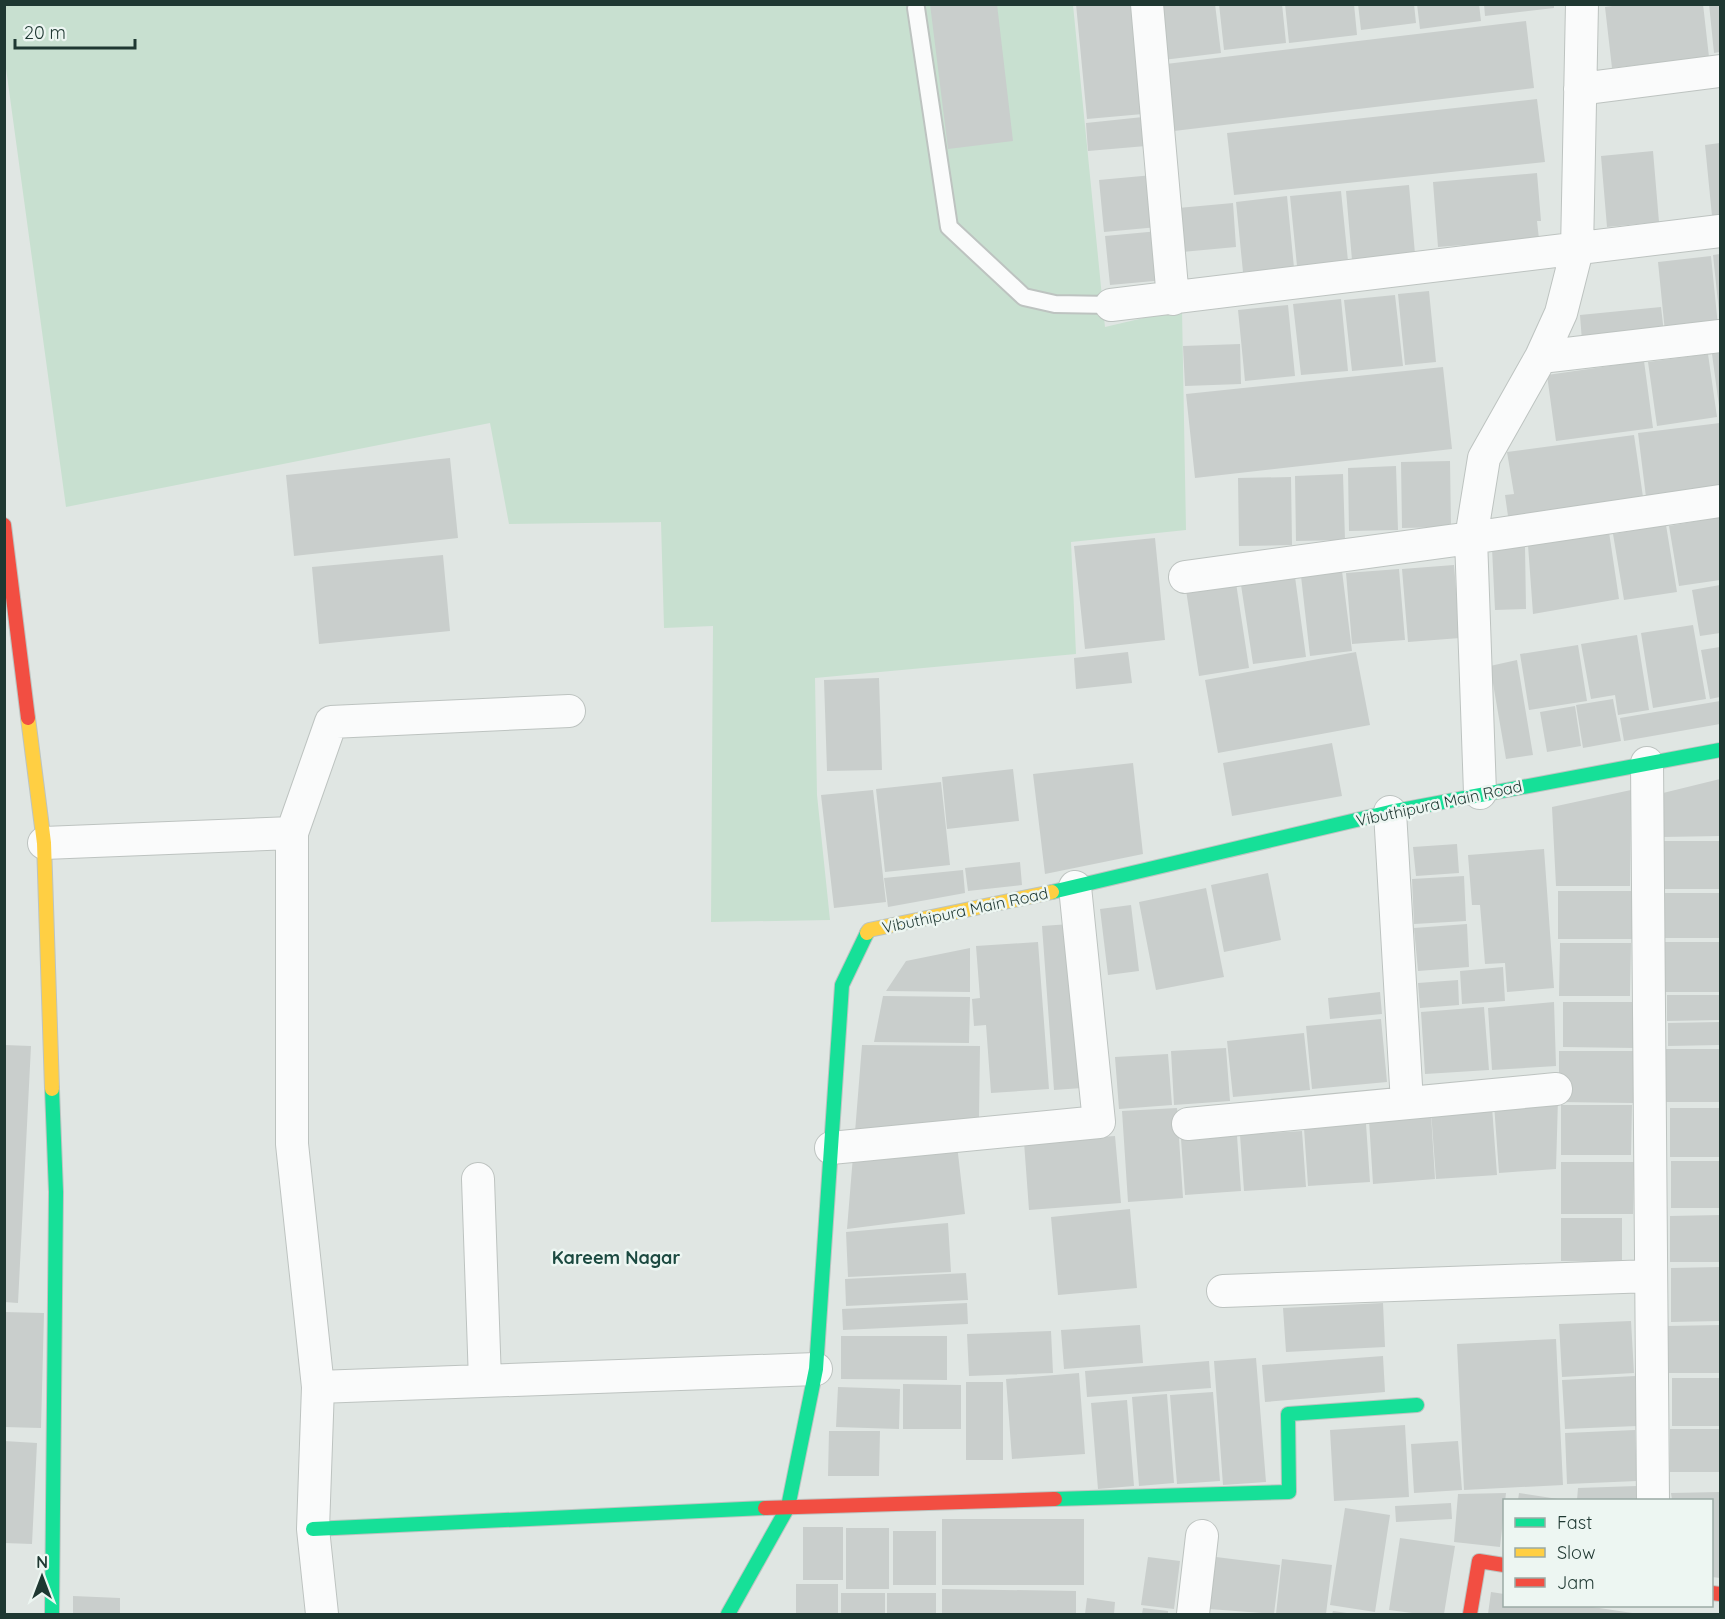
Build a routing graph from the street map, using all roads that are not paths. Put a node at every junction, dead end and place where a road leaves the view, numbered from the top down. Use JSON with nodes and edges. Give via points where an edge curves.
{"nodes":[{"id":1,"x":1147,"y":4,"type":"edge"},
{"id":2,"x":1582,"y":4,"type":"edge"},
{"id":3,"x":916,"y":8,"type":"dead end"},
{"id":4,"x":1720,"y":71,"type":"edge"},
{"id":5,"x":1580,"y":89,"type":"junction"},
{"id":6,"x":1720,"y":231,"type":"edge"},
{"id":7,"x":1577,"y":250,"type":"junction"},
{"id":8,"x":1173,"y":299,"type":"junction"},
{"id":9,"x":1112,"y":305,"type":"joint"},
{"id":10,"x":1720,"y":336,"type":"edge"},
{"id":11,"x":1541,"y":357,"type":"junction"},
{"id":12,"x":1720,"y":501,"type":"edge"},
{"id":13,"x":4,"y":525,"type":"edge"},
{"id":14,"x":1471,"y":538,"type":"junction"},
{"id":15,"x":1185,"y":577,"type":"dead end"},
{"id":16,"x":569,"y":711,"type":"dead end"},
{"id":17,"x":1720,"y":750,"type":"edge"},
{"id":18,"x":1647,"y":763,"type":"junction"},
{"id":19,"x":1480,"y":793,"type":"junction"},
{"id":20,"x":1390,"y":812,"type":"junction"},
{"id":21,"x":292,"y":833,"type":"junction"},
{"id":22,"x":44,"y":843,"type":"junction"},
{"id":23,"x":1075,"y":887,"type":"junction"},
{"id":24,"x":1556,"y":1089,"type":"dead end"},
{"id":25,"x":1407,"y":1103,"type":"junction"},
{"id":26,"x":1188,"y":1124,"type":"dead end"},
{"id":27,"x":831,"y":1148,"type":"junction"},
{"id":28,"x":478,"y":1179,"type":"dead end"},
{"id":29,"x":1651,"y":1276,"type":"junction"},
{"id":30,"x":1223,"y":1291,"type":"dead end"},
{"id":31,"x":816,"y":1369,"type":"junction"},
{"id":32,"x":485,"y":1381,"type":"junction"},
{"id":33,"x":318,"y":1387,"type":"junction"},
{"id":34,"x":1417,"y":1405,"type":"dead end"},
{"id":35,"x":1653,"y":1499,"type":"edge"},
{"id":36,"x":788,"y":1507,"type":"junction"},
{"id":37,"x":313,"y":1529,"type":"junction"},
{"id":38,"x":1202,"y":1536,"type":"dead end"},
{"id":39,"x":1503,"y":1565,"type":"edge"},
{"id":40,"x":52,"y":1614,"type":"edge"},
{"id":41,"x":322,"y":1614,"type":"edge"},
{"id":42,"x":728,"y":1614,"type":"edge"},
{"id":43,"x":1193,"y":1614,"type":"edge"},
{"id":44,"x":1470,"y":1614,"type":"edge"}],
"edges":[{"from":1,"to":8,"type":"street"},
{"from":2,"to":5,"type":"street"},
{"from":3,"to":9,"type":"lane","via":[[949,227],[1024,297],[1055,304]]},
{"from":4,"to":5,"type":"street"},
{"from":5,"to":7,"type":"street"},
{"from":6,"to":7,"type":"street"},
{"from":7,"to":8,"type":"street"},
{"from":7,"to":11,"type":"street","via":[[1561,313]]},
{"from":8,"to":9,"type":"street"},
{"from":10,"to":11,"type":"street"},
{"from":11,"to":14,"type":"street","via":[[1484,458]]},
{"from":12,"to":14,"type":"street"},
{"from":13,"to":22,"type":"street"},
{"from":14,"to":15,"type":"street"},
{"from":14,"to":19,"type":"street"},
{"from":16,"to":21,"type":"street","via":[[331,722]]},
{"from":17,"to":18,"type":"street","name":"Vibuthipura Main Road"},
{"from":18,"to":19,"type":"street","name":"Vibuthipura Main Road"},
{"from":18,"to":29,"type":"street"},
{"from":19,"to":20,"type":"street","name":"Vibuthipura Main Road"},
{"from":20,"to":23,"type":"street","name":"Vibuthipura Main Road"},
{"from":20,"to":25,"type":"street"},
{"from":21,"to":22,"type":"street"},
{"from":21,"to":33,"type":"street","via":[[292,1144]]},
{"from":22,"to":40,"type":"street","via":[[56,1192]]},
{"from":23,"to":27,"type":"street","name":"Vibuthipura Main Road","via":[[869,930],[842,985]]},
{"from":23,"to":27,"type":"street","via":[[1098,1122]]},
{"from":24,"to":25,"type":"street"},
{"from":25,"to":26,"type":"street"},
{"from":27,"to":31,"type":"street","name":"Vibuthipura Main Road"},
{"from":28,"to":32,"type":"street"},
{"from":29,"to":30,"type":"street"},
{"from":29,"to":35,"type":"street"},
{"from":31,"to":32,"type":"street"},
{"from":31,"to":36,"type":"street","name":"Vibuthipura Main Road"},
{"from":32,"to":33,"type":"street"},
{"from":33,"to":37,"type":"street"},
{"from":34,"to":36,"type":"street","via":[[1288,1414],[1290,1491]]},
{"from":36,"to":37,"type":"street"},
{"from":36,"to":42,"type":"street","name":"Vibuthipura Main Road"},
{"from":37,"to":41,"type":"street"},
{"from":38,"to":43,"type":"street"},
{"from":39,"to":44,"type":"street","via":[[1479,1562]]}]}
